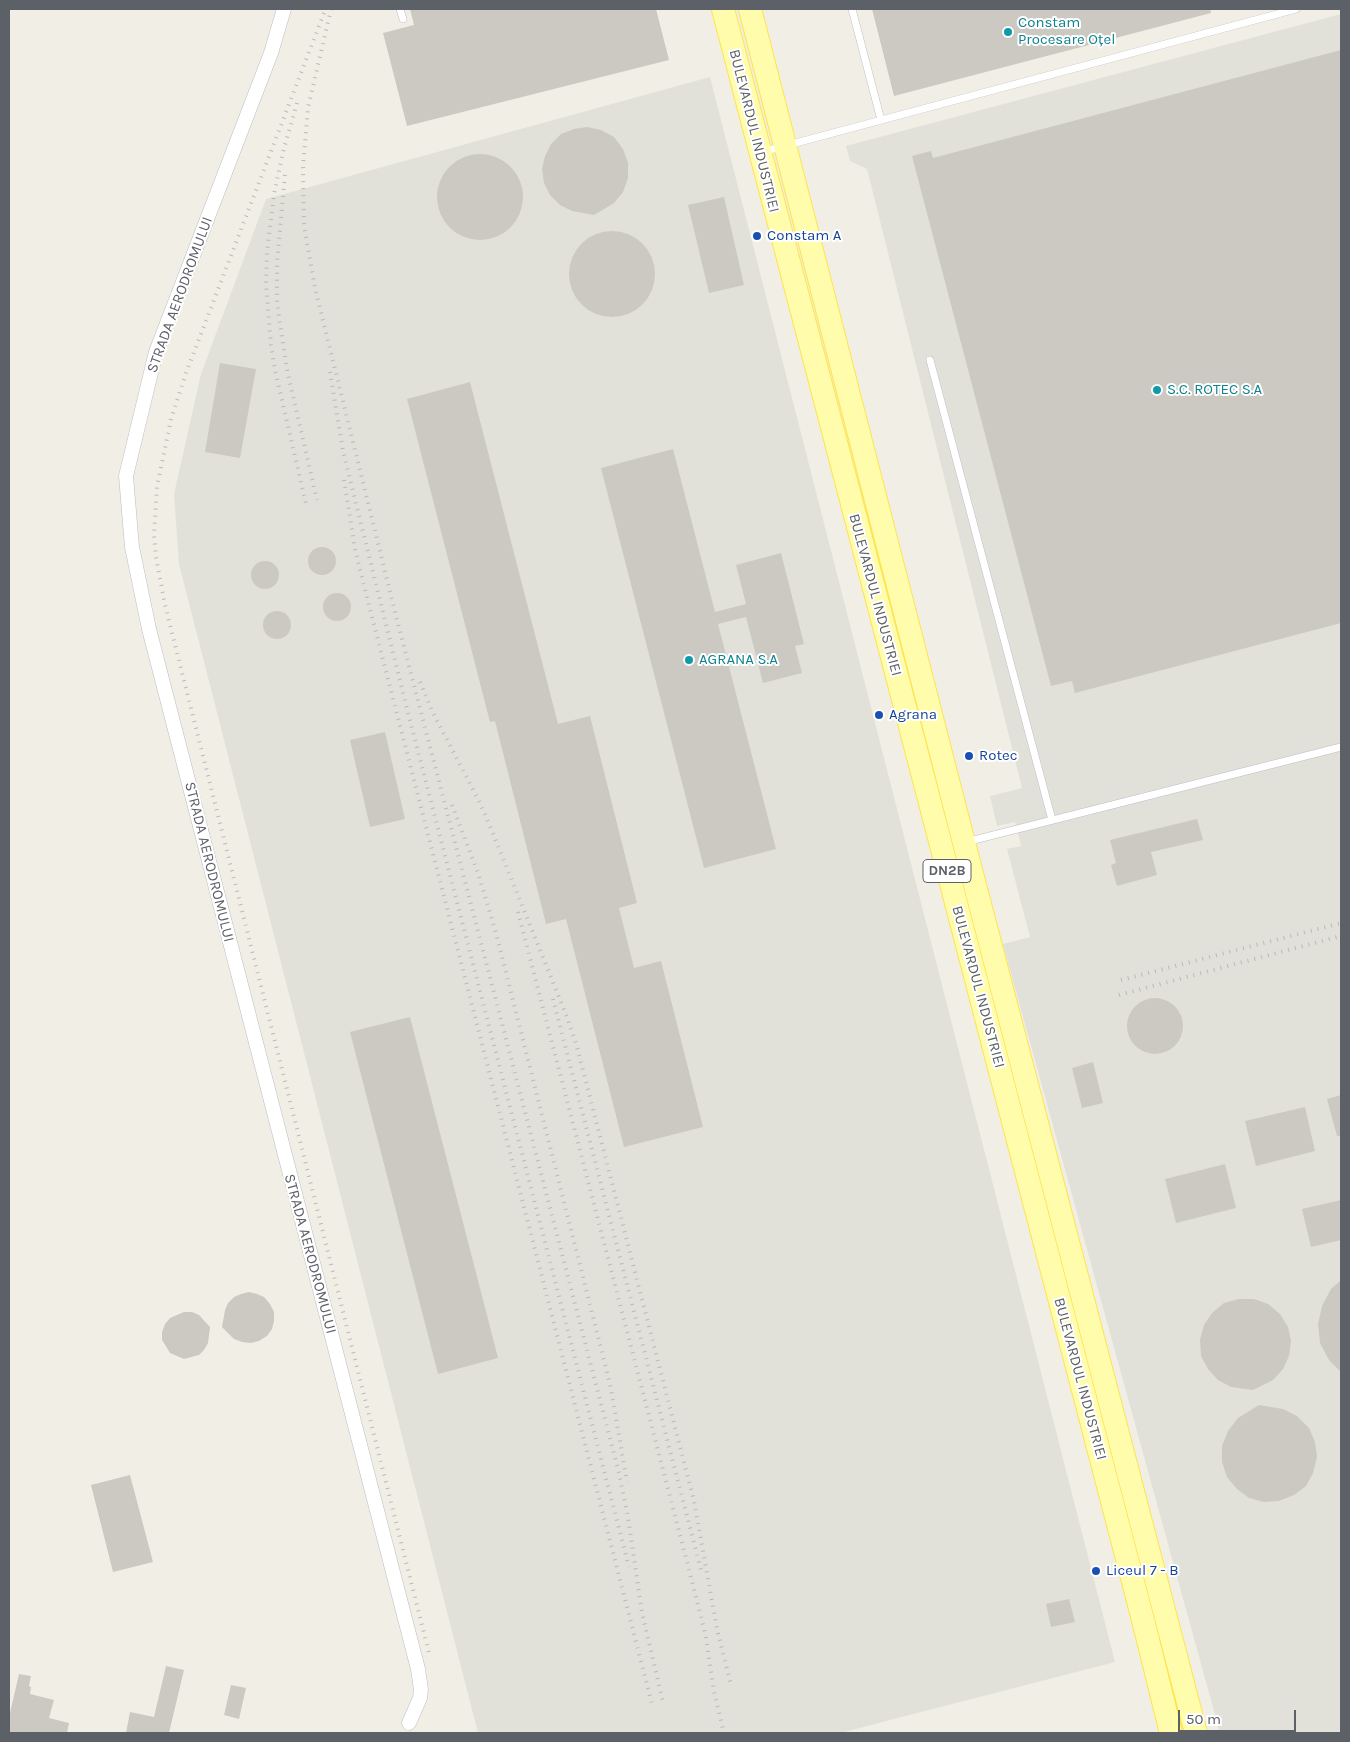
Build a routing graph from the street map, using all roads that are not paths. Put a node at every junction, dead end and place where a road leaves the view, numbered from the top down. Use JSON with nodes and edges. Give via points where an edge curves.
{"nodes":[{"id":1,"x":284,"y":9,"type":"edge"},
{"id":2,"x":400,"y":9,"type":"edge"},
{"id":3,"x":723,"y":9,"type":"edge"},
{"id":4,"x":750,"y":9,"type":"edge"},
{"id":5,"x":852,"y":9,"type":"edge"},
{"id":6,"x":1296,"y":9,"type":"edge"},
{"id":7,"x":403,"y":19,"type":"dead end"},
{"id":8,"x":881,"y":120,"type":"junction"},
{"id":9,"x":784,"y":146,"type":"junction"},
{"id":10,"x":760,"y":153,"type":"junction"},
{"id":11,"x":930,"y":360,"type":"dead end"},
{"id":12,"x":1341,"y":747,"type":"edge"},
{"id":13,"x":1052,"y":820,"type":"junction"},
{"id":14,"x":953,"y":845,"type":"junction"},
{"id":15,"x":409,"y":1723,"type":"dead end"},
{"id":16,"x":1172,"y":1733,"type":"edge"},
{"id":17,"x":1196,"y":1733,"type":"edge"}],
"edges":[{"from":1,"to":15,"type":"street","name":"STRADA AERODROMULUI","via":[[271,53],[156,352],[126,476],[132,547],[149,628],[418,1670],[421,1690]]},
{"from":2,"to":7,"type":"lane"},
{"from":3,"to":10,"type":"main road","name":"BULEVARDUL INDUSTRIEI","number":"DN2B"},
{"from":4,"to":9,"type":"main road","name":"BULEVARDUL INDUSTRIEI","number":"DN2B"},
{"from":5,"to":8,"type":"lane"},
{"from":6,"to":8,"type":"lane"},
{"from":8,"to":9,"type":"lane"},
{"from":9,"to":10,"type":"lane"},
{"from":9,"to":14,"type":"main road","name":"BULEVARDUL INDUSTRIEI","number":"DN2B"},
{"from":10,"to":14,"type":"main road","name":"BULEVARDUL INDUSTRIEI","number":"DN2B"},
{"from":11,"to":13,"type":"lane"},
{"from":12,"to":13,"type":"lane"},
{"from":13,"to":14,"type":"lane"},
{"from":14,"to":16,"type":"main road","name":"BULEVARDUL INDUSTRIEI","number":"DN2B"},
{"from":14,"to":17,"type":"main road","name":"BULEVARDUL INDUSTRIEI","number":"DN2B"}]}
